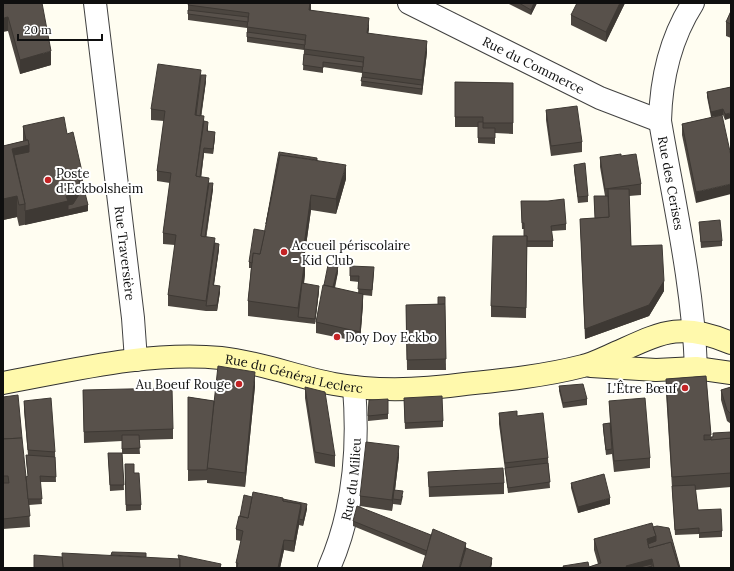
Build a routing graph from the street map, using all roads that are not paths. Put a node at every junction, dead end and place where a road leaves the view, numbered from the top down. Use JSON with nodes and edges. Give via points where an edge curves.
{"nodes":[{"id":1,"x":95,"y":3,"type":"edge"},
{"id":2,"x":409,"y":3,"type":"edge"},
{"id":3,"x":693,"y":3,"type":"edge"},
{"id":4,"x":660,"y":121,"type":"junction"},
{"id":5,"x":695,"y":330,"type":"junction"},
{"id":6,"x":731,"y":343,"type":"edge"},
{"id":7,"x":136,"y":360,"type":"junction"},
{"id":8,"x":586,"y":366,"type":"junction"},
{"id":9,"x":696,"y":368,"type":"junction"},
{"id":10,"x":731,"y":373,"type":"edge"},
{"id":11,"x":3,"y":383,"type":"edge"},
{"id":12,"x":354,"y":387,"type":"junction"},
{"id":13,"x":329,"y":568,"type":"edge"}],
"edges":[{"from":1,"to":7,"type":"street","name":"Rue Traversière"},
{"from":2,"to":4,"type":"street","name":"Rue du Commerce","via":[[600,98]]},
{"from":3,"to":4,"type":"street","name":"Rue des Cerises","via":[[679,27],[670,50],[660,99]]},
{"from":4,"to":5,"type":"street","name":"Rue des Cerises"},
{"from":5,"to":6,"type":"main road"},
{"from":5,"to":8,"type":"main road","name":"Rue du Général Leclerc","via":[[651,336]]},
{"from":5,"to":9,"type":"street","name":"Rue des Cerises"},
{"from":7,"to":11,"type":"main road","name":"Rue du Général Leclerc"},
{"from":7,"to":12,"type":"main road","name":"Rue du Général Leclerc","via":[[170,356],[224,358]]},
{"from":8,"to":9,"type":"main road","name":"Rue du Général Leclerc","via":[[656,370]]},
{"from":8,"to":12,"type":"main road","name":"Rue du Général Leclerc","via":[[525,377],[442,387],[399,390]]},
{"from":9,"to":10,"type":"main road","name":"Rue du Général Leclerc"},
{"from":12,"to":13,"type":"street","name":"Rue du Milieu","via":[[356,434],[353,480],[343,526]]}]}
